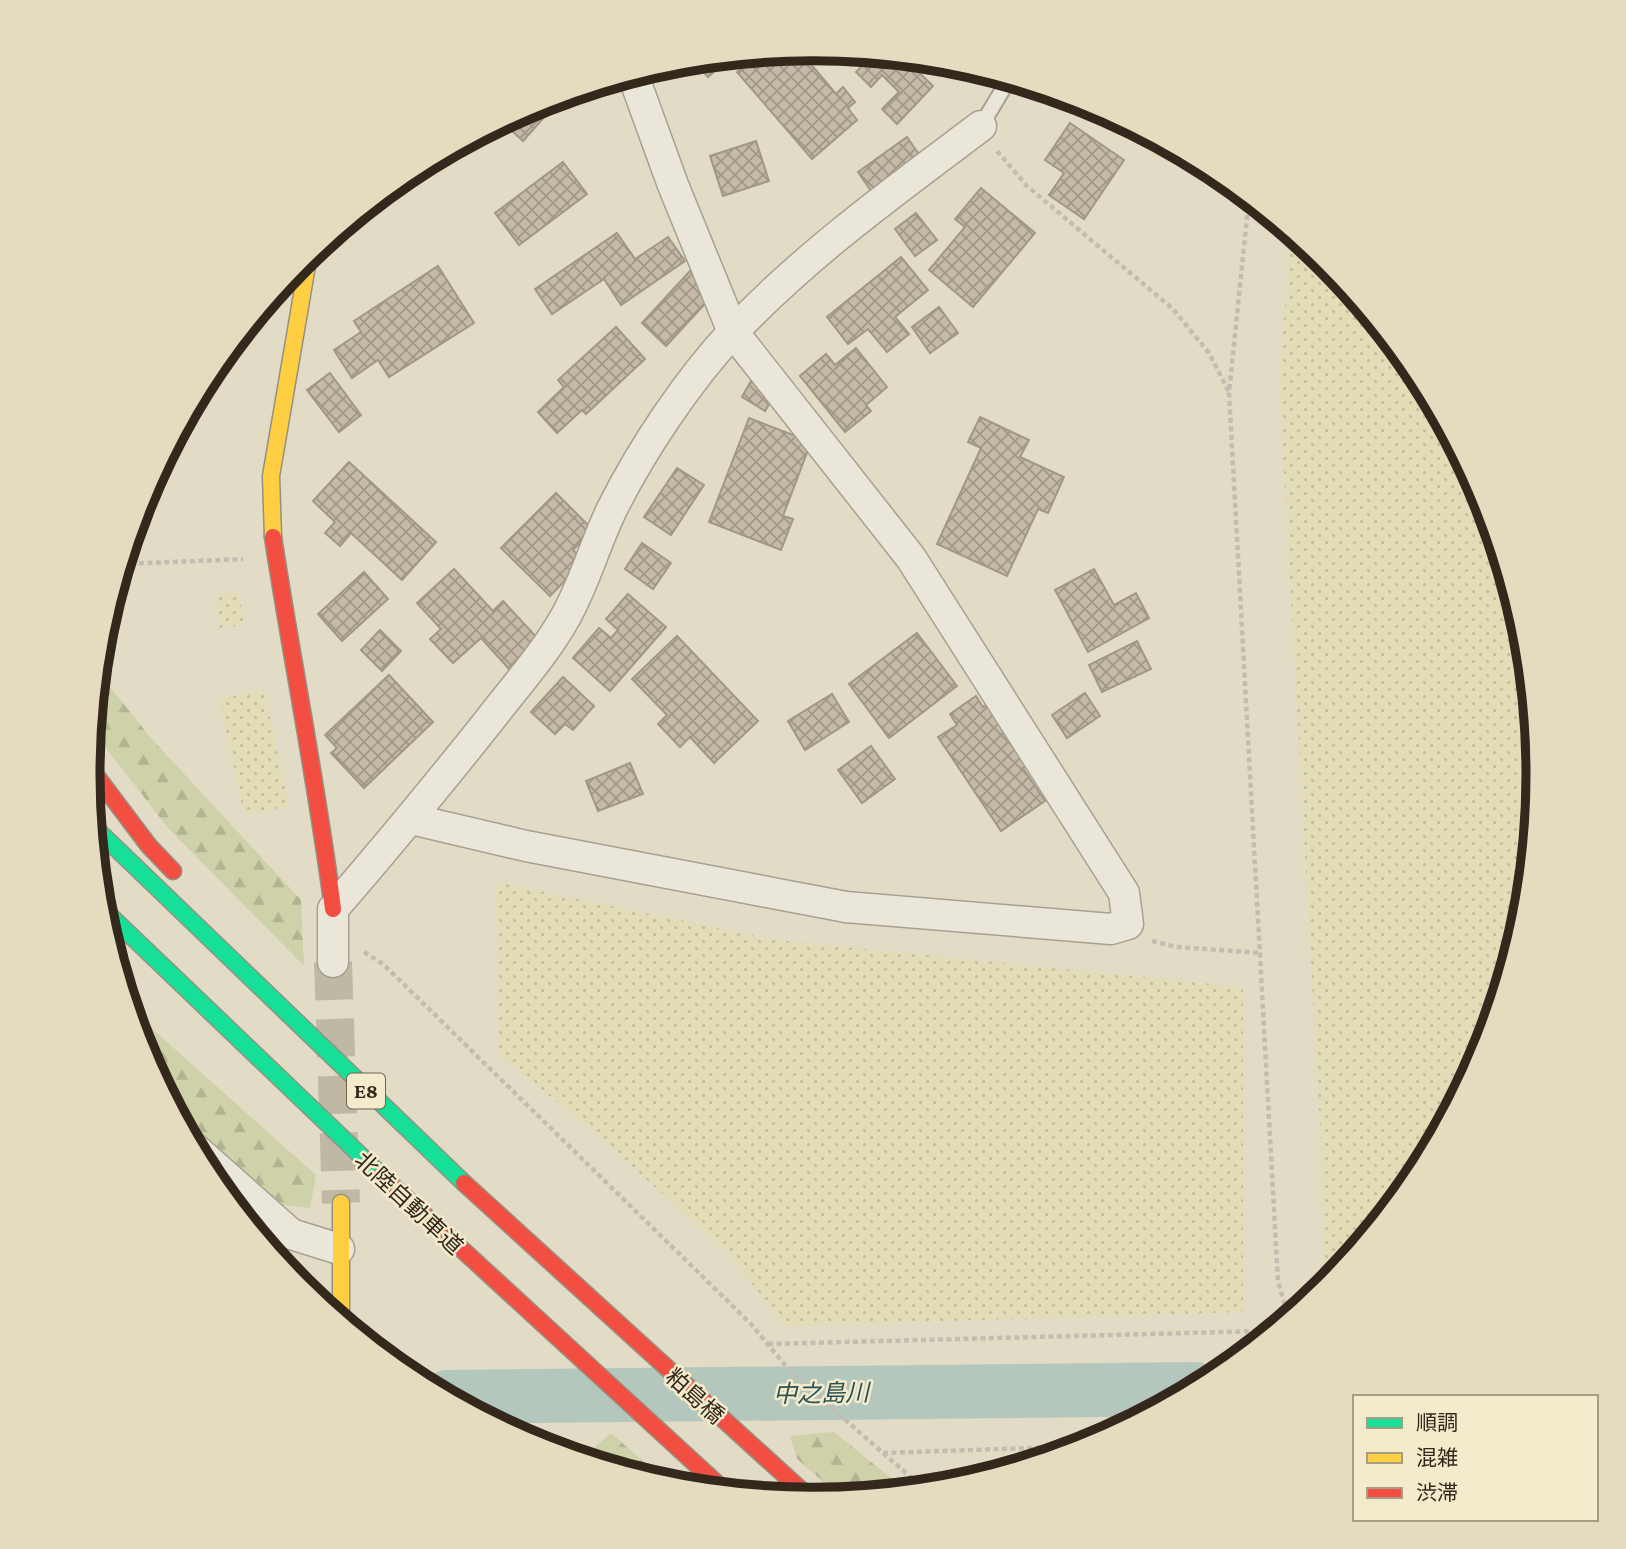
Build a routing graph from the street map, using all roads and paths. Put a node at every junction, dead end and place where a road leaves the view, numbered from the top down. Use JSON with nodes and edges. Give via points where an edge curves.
{"nodes":[{"id":1,"x":636,"y":84,"type":"edge"},
{"id":2,"x":1004,"y":88,"type":"edge"},
{"id":3,"x":981,"y":126,"type":"junction"},
{"id":4,"x":1248,"y":210,"type":"edge"},
{"id":5,"x":306,"y":274,"type":"edge"},
{"id":6,"x":733,"y":332,"type":"junction"},
{"id":7,"x":1229,"y":393,"type":"junction"},
{"id":8,"x":275,"y":558,"type":"junction"},
{"id":9,"x":132,"y":564,"type":"edge"},
{"id":10,"x":100,"y":781,"type":"edge"},
{"id":11,"x":411,"y":819,"type":"junction"},
{"id":12,"x":103,"y":835,"type":"edge"},
{"id":13,"x":186,"y":885,"type":"dead end"},
{"id":14,"x":115,"y":921,"type":"edge"},
{"id":15,"x":1128,"y":925,"type":"junction"},
{"id":16,"x":333,"y":935,"type":"junction"},
{"id":17,"x":120,"y":945,"type":"edge"},
{"id":18,"x":1262,"y":953,"type":"junction"},
{"id":19,"x":329,"y":1030,"type":"dead end"},
{"id":20,"x":309,"y":1109,"type":"junction"},
{"id":21,"x":220,"y":1171,"type":"edge"},
{"id":22,"x":341,"y":1203,"type":"tunnel mouth"},
{"id":23,"x":339,"y":1249,"type":"junction"},
{"id":24,"x":1286,"y":1308,"type":"edge"},
{"id":25,"x":341,"y":1309,"type":"edge"},
{"id":26,"x":1258,"y":1331,"type":"edge"},
{"id":27,"x":767,"y":1344,"type":"junction"},
{"id":28,"x":646,"y":1351,"type":"junction"},
{"id":29,"x":1049,"y":1447,"type":"edge"},
{"id":30,"x":882,"y":1453,"type":"junction"},
{"id":31,"x":713,"y":1481,"type":"edge"},
{"id":32,"x":914,"y":1481,"type":"edge"},
{"id":33,"x":798,"y":1487,"type":"edge"}],
"edges":[{"from":1,"to":6,"type":"street"},
{"from":2,"to":3,"type":"lane"},
{"from":3,"to":6,"type":"street","via":[[845,228]]},
{"from":3,"to":7,"type":"path","via":[[1027,186],[1173,309],[1209,353]]},
{"from":4,"to":7,"type":"path"},
{"from":5,"to":8,"type":"main road","via":[[271,476]]},
{"from":6,"to":11,"type":"street","via":[[653,438],[612,509],[566,616]]},
{"from":6,"to":15,"type":"street","via":[[911,558],[1124,892]]},
{"from":7,"to":18,"type":"path"},
{"from":8,"to":9,"type":"path"},
{"from":8,"to":16,"type":"main road","via":[[319,801]]},
{"from":10,"to":13,"type":"main road","via":[[149,846]]},
{"from":11,"to":15,"type":"street","via":[[526,846],[846,907],[1111,929]]},
{"from":11,"to":16,"type":"street"},
{"from":12,"to":28,"type":"main road","number":"E8","via":[[345,1072]]},
{"from":14,"to":20,"type":"main road","name":"北陸自動車道","number":"E8"},
{"from":15,"to":18,"type":"path","via":[[1148,940],[1177,947]]},
{"from":16,"to":27,"type":"path","via":[[383,964]]},
{"from":17,"to":20,"type":"main road"},
{"from":18,"to":24,"type":"path","via":[[1278,1282]]},
{"from":19,"to":28,"type":"main road","via":[[553,1249]]},
{"from":20,"to":31,"type":"main road","name":"北陸自動車道","number":"E8"},
{"from":21,"to":23,"type":"street","via":[[291,1234]]},
{"from":22,"to":23,"type":"main road"},
{"from":23,"to":25,"type":"main road"},
{"from":26,"to":27,"type":"path"},
{"from":27,"to":30,"type":"path","via":[[791,1372]]},
{"from":28,"to":33,"type":"main road","name":"粕島橋","number":"E8"},
{"from":29,"to":30,"type":"path"},
{"from":30,"to":32,"type":"path"}]}
